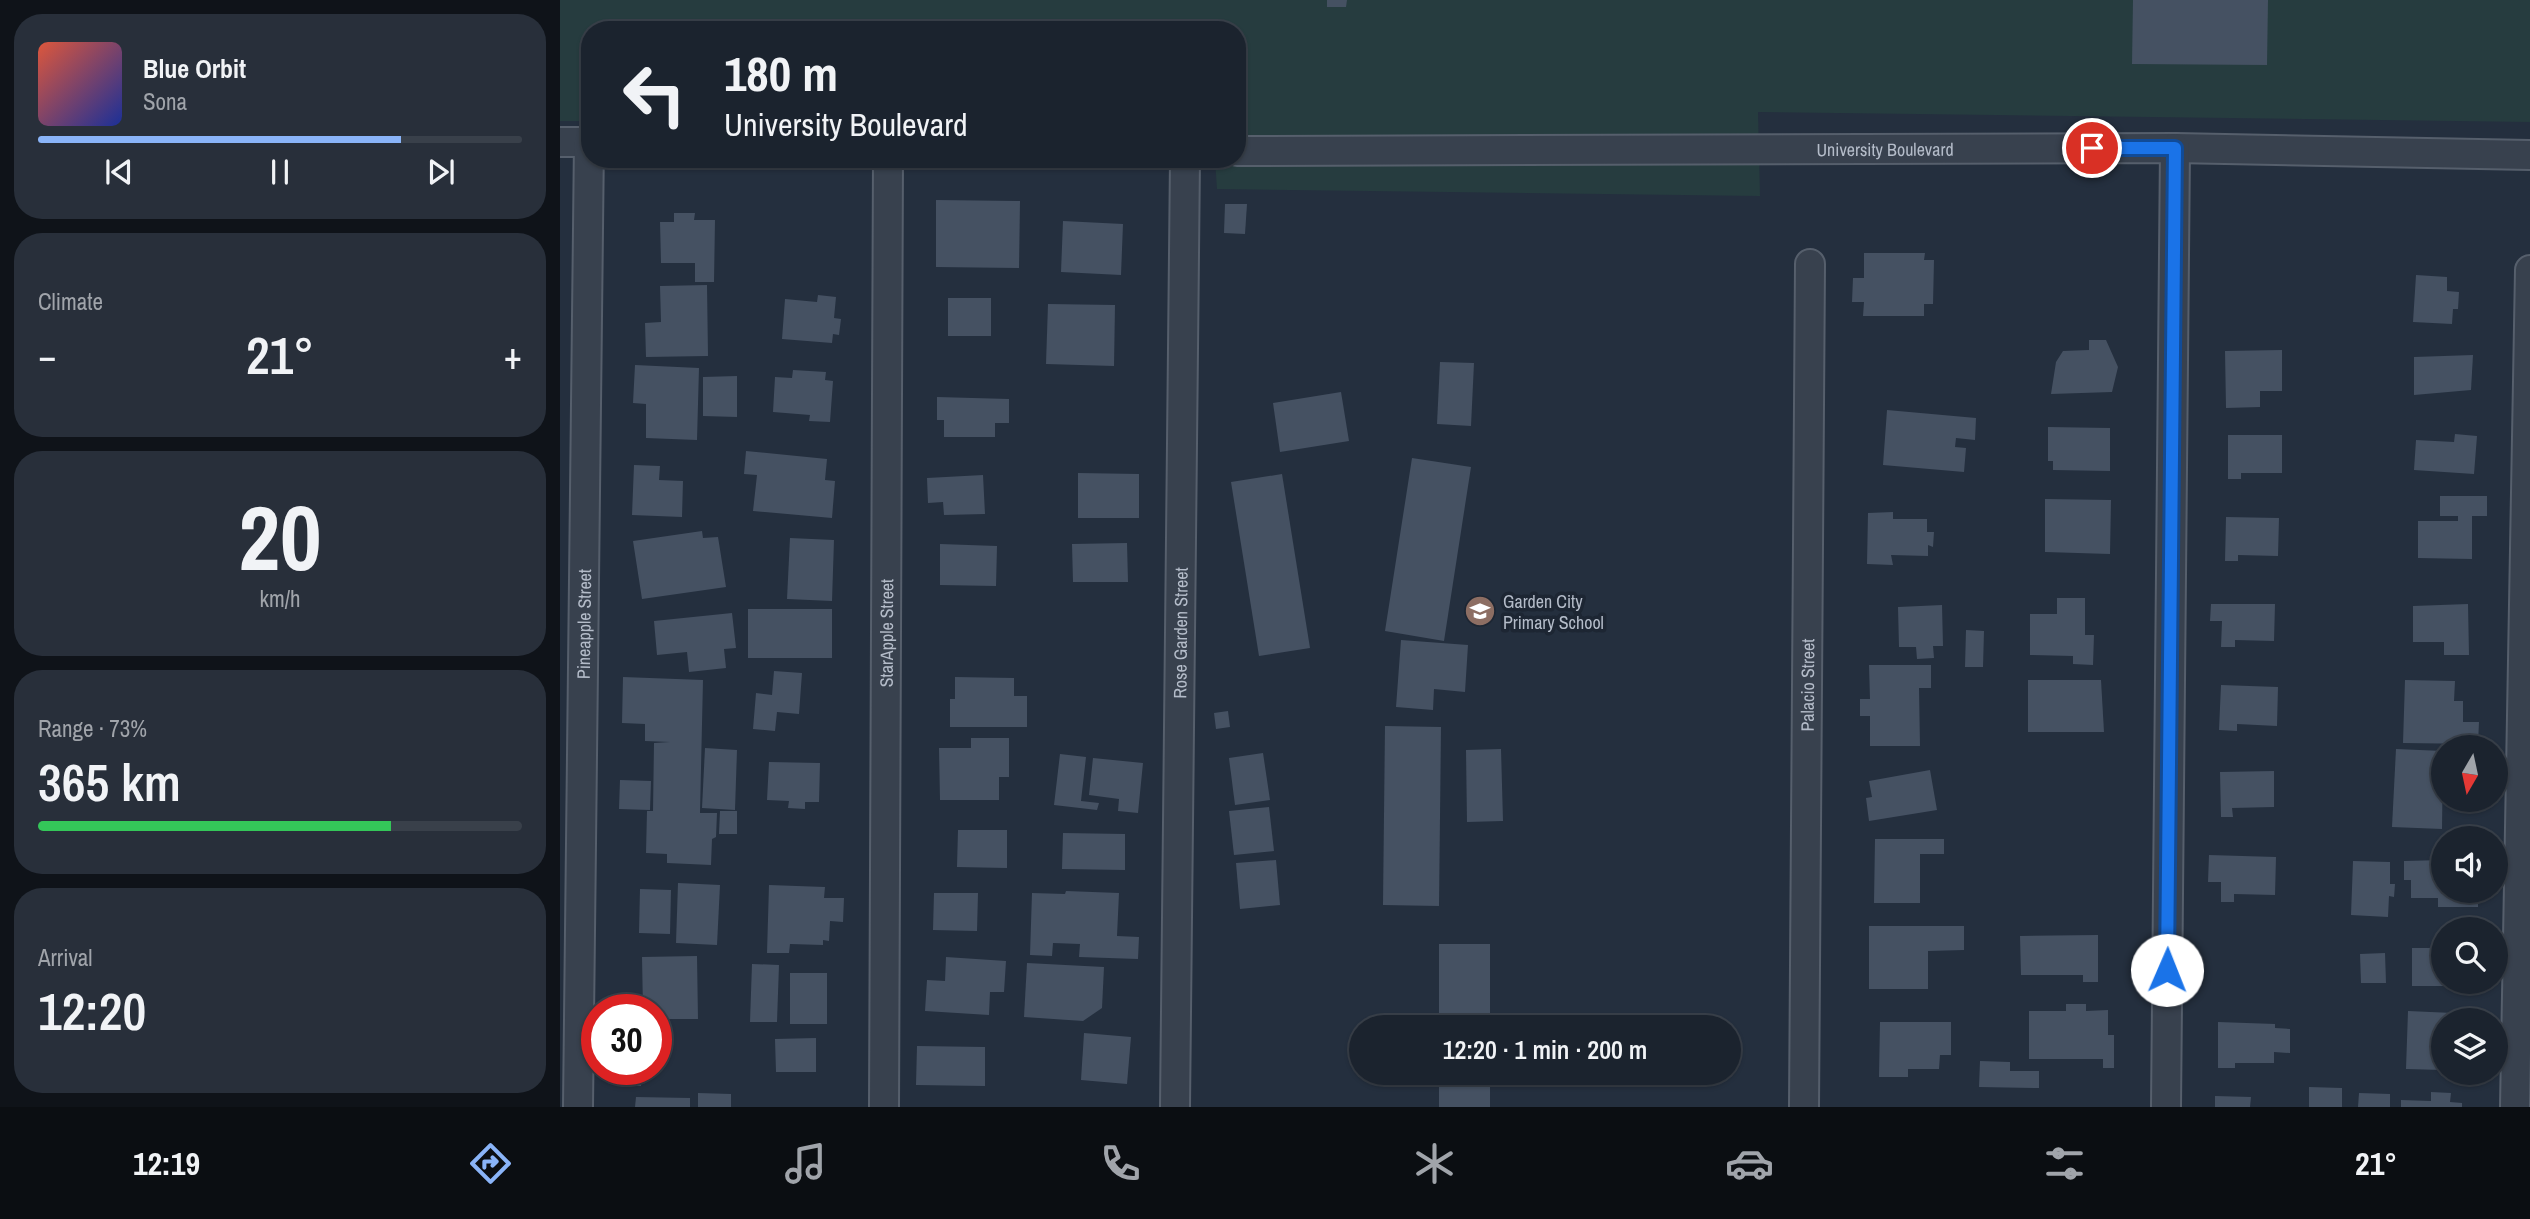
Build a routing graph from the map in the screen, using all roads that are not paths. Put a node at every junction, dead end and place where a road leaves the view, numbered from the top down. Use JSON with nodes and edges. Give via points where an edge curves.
{"nodes":[{"id":1,"x":581,"y":141,"type":"edge"},
{"id":2,"x":560,"y":142,"type":"edge"},
{"id":3,"x":2175,"y":148,"type":"junction"},
{"id":4,"x":1246,"y":150,"type":"edge"},
{"id":5,"x":2530,"y":155,"type":"edge"},
{"id":6,"x":589,"y":168,"type":"edge"},
{"id":7,"x":888,"y":168,"type":"edge"},
{"id":8,"x":1185,"y":168,"type":"edge"},
{"id":9,"x":1810,"y":264,"type":"dead end"},
{"id":10,"x":2530,"y":270,"type":"edge"},
{"id":11,"x":578,"y":1107,"type":"edge"},
{"id":12,"x":884,"y":1107,"type":"edge"},
{"id":13,"x":1175,"y":1107,"type":"edge"},
{"id":14,"x":1804,"y":1107,"type":"edge"},
{"id":15,"x":2166,"y":1107,"type":"edge"},
{"id":16,"x":2515,"y":1107,"type":"edge"}],
"edges":[{"from":1,"to":2,"type":"street"},
{"from":3,"to":4,"type":"street","name":"University Boulevard"},
{"from":3,"to":5,"type":"street","name":"University Boulevard"},
{"from":3,"to":15,"type":"street"},
{"from":6,"to":11,"type":"street","name":"Pineapple Street"},
{"from":7,"to":12,"type":"street","name":"StarApple Street"},
{"from":8,"to":13,"type":"street","name":"Rose Garden Street"},
{"from":9,"to":14,"type":"street","name":"Palacio Street"},
{"from":10,"to":16,"type":"street"}]}
